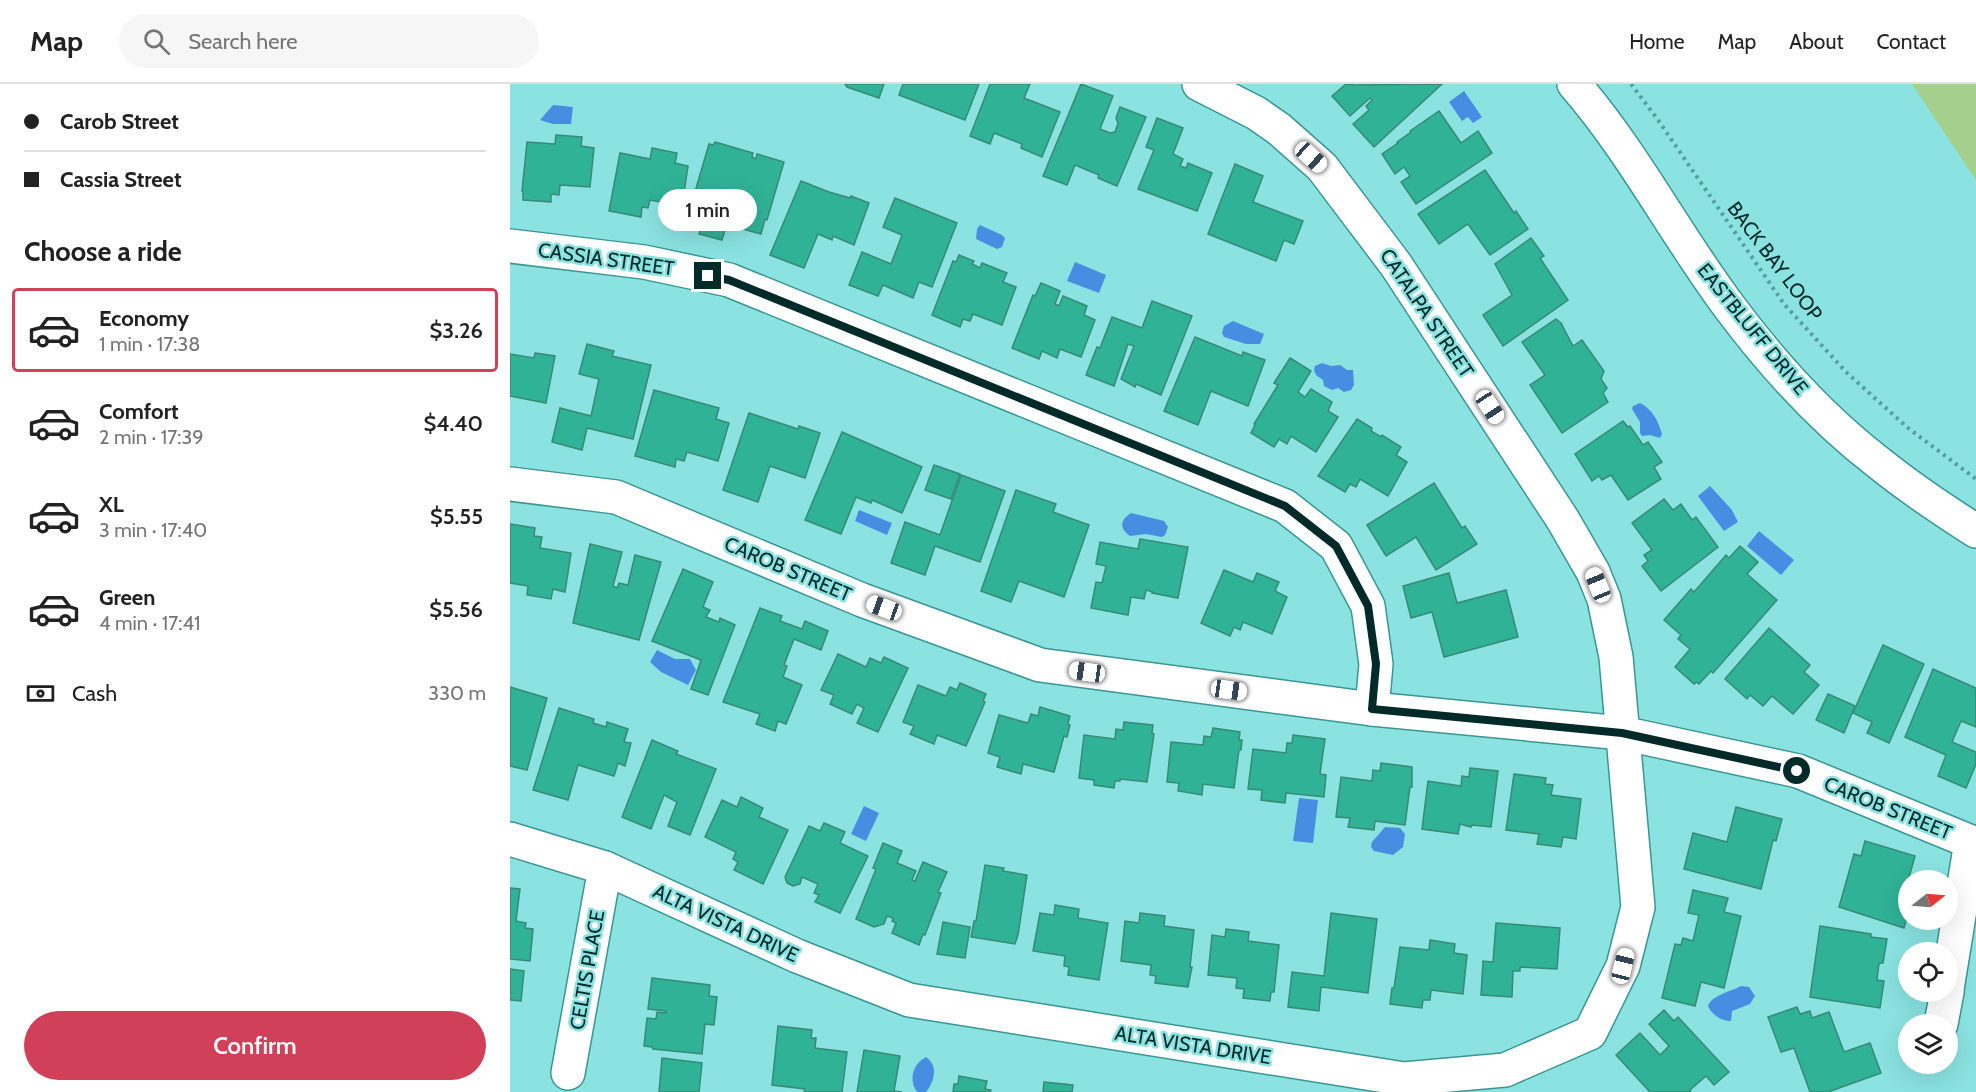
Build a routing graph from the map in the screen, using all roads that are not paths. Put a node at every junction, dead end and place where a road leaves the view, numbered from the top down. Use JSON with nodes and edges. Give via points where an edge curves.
{"nodes":[{"id":1,"x":1199,"y":84,"type":"edge"},
{"id":2,"x":1574,"y":84,"type":"edge"},
{"id":3,"x":510,"y":246,"type":"edge"},
{"id":4,"x":510,"y":484,"type":"edge"},
{"id":5,"x":1976,"y":531,"type":"edge"},
{"id":6,"x":1372,"y":709,"type":"junction"},
{"id":7,"x":1622,"y":733,"type":"junction"},
{"id":8,"x":510,"y":839,"type":"edge"},
{"id":9,"x":1973,"y":843,"type":"edge"},
{"id":10,"x":605,"y":868,"type":"junction"},
{"id":11,"x":1955,"y":942,"type":"edge"},
{"id":12,"x":568,"y":1073,"type":"dead end"}],
"edges":[{"from":1,"to":7,"type":"street","name":"CATALPA STREET","via":[[1256,113],[1322,166],[1453,350],[1593,572],[1604,599],[1616,657]]},
{"from":2,"to":5,"type":"street","name":"EASTBLUFF DRIVE","via":[[1731,309],[1772,358],[1825,416],[1878,463]]},
{"from":3,"to":6,"type":"street","name":"CASSIA STREET","via":[[644,262],[729,280],[1285,506],[1336,546],[1368,606],[1376,664]]},
{"from":4,"to":6,"type":"street","name":"CAROB STREET","via":[[616,497],[862,600],[1040,665]]},
{"from":6,"to":7,"type":"street","name":"CAROB STREET"},
{"from":7,"to":9,"type":"street","name":"CAROB STREET","via":[[1797,771]]},
{"from":7,"to":10,"type":"street","name":"ALTA VISTA DRIVE","via":[[1638,907],[1623,966],[1590,1033],[1505,1070],[1404,1079],[909,1000],[797,956]]},
{"from":8,"to":10,"type":"street","name":"ALTA VISTA DRIVE"},
{"from":9,"to":11,"type":"street"},
{"from":10,"to":12,"type":"street","name":"CELTIS PLACE"}]}
